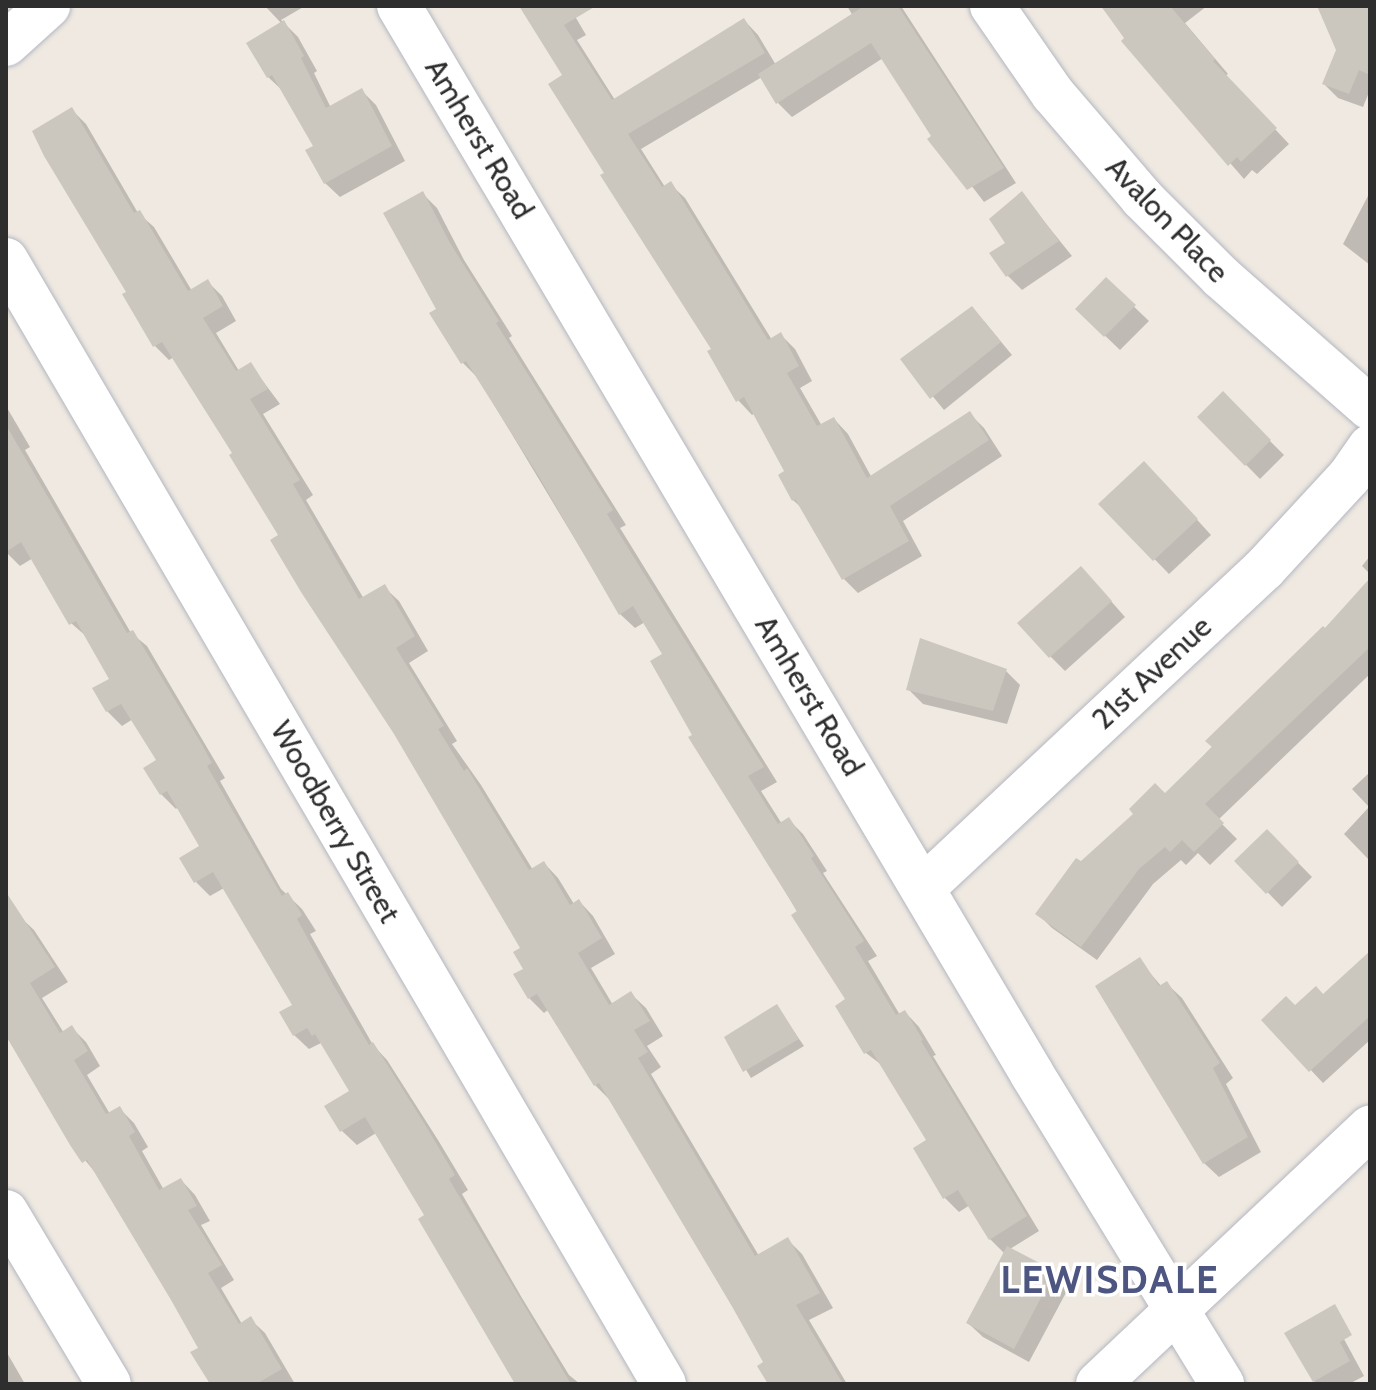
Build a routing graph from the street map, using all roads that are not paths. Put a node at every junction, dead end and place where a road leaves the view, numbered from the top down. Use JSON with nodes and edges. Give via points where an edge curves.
{"nodes":[{"id":1,"x":48,"y":6,"type":"edge"},
{"id":2,"x":399,"y":6,"type":"edge"},
{"id":3,"x":992,"y":6,"type":"edge"},
{"id":4,"x":6,"y":44,"type":"edge"},
{"id":5,"x":6,"y":260,"type":"edge"},
{"id":6,"x":1370,"y":408,"type":"edge"},
{"id":7,"x":1370,"y":447,"type":"edge"},
{"id":8,"x":923,"y":888,"type":"junction"},
{"id":9,"x":1370,"y":1128,"type":"edge"},
{"id":10,"x":6,"y":1212,"type":"edge"},
{"id":11,"x":1178,"y":1308,"type":"junction"},
{"id":12,"x":109,"y":1384,"type":"edge"},
{"id":13,"x":664,"y":1384,"type":"edge"},
{"id":14,"x":1098,"y":1384,"type":"edge"},
{"id":15,"x":1222,"y":1384,"type":"edge"}],
"edges":[{"from":1,"to":4,"type":"street"},
{"from":2,"to":8,"type":"street","name":"Amherst Road"},
{"from":3,"to":6,"type":"street","name":"Avalon Place","via":[[1053,94],[1142,198],[1232,287]]},
{"from":5,"to":13,"type":"street","name":"Woodberry Street"},
{"from":7,"to":8,"type":"street","name":"21st Avenue","via":[[1264,569]]},
{"from":8,"to":11,"type":"street","name":"Amherst Road","via":[[1115,1212]]},
{"from":9,"to":11,"type":"street"},
{"from":10,"to":12,"type":"street"},
{"from":11,"to":14,"type":"street"},
{"from":11,"to":15,"type":"street","name":"Amherst Road"}]}
